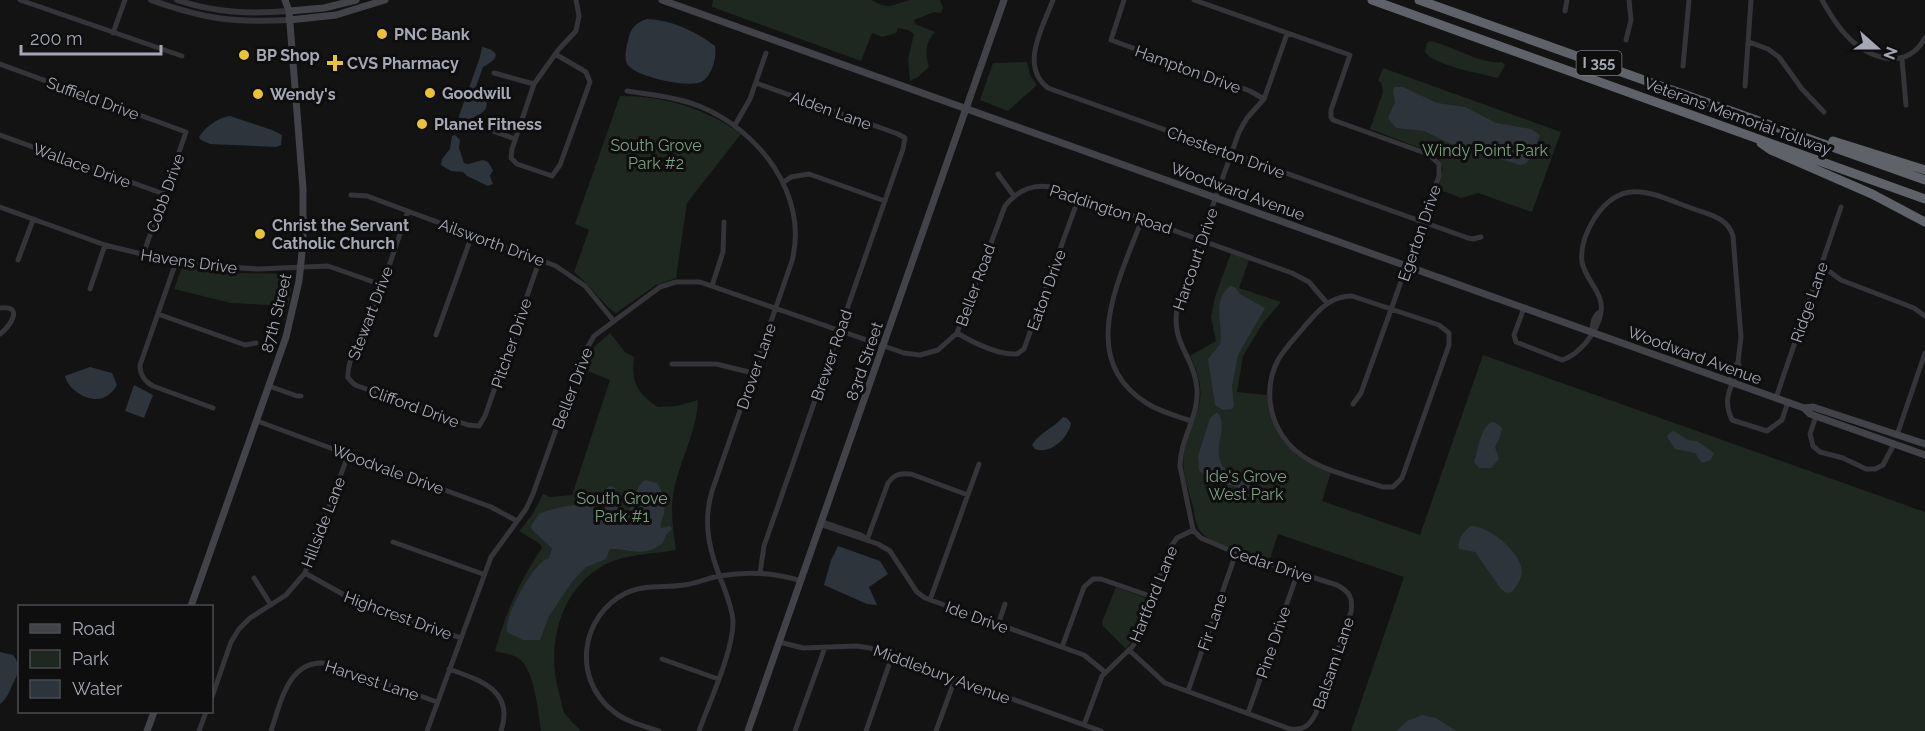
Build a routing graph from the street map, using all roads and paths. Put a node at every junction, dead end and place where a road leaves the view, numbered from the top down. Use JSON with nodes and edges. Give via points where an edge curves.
{"nodes":[{"id":1,"x":20,"y":0,"type":"edge"},
{"id":2,"x":125,"y":0,"type":"edge"},
{"id":3,"x":151,"y":0,"type":"edge"},
{"id":4,"x":177,"y":0,"type":"edge"},
{"id":5,"x":285,"y":0,"type":"edge"},
{"id":6,"x":291,"y":0,"type":"edge"},
{"id":7,"x":356,"y":0,"type":"edge"},
{"id":8,"x":385,"y":0,"type":"edge"},
{"id":9,"x":662,"y":0,"type":"edge"},
{"id":10,"x":1004,"y":0,"type":"edge"},
{"id":11,"x":1053,"y":0,"type":"edge"},
{"id":12,"x":1124,"y":0,"type":"edge"},
{"id":13,"x":1194,"y":0,"type":"edge"},
{"id":14,"x":1372,"y":0,"type":"edge"},
{"id":15,"x":1419,"y":0,"type":"edge"},
{"id":16,"x":1567,"y":0,"type":"edge"},
{"id":17,"x":1629,"y":0,"type":"edge"},
{"id":18,"x":1689,"y":0,"type":"edge"},
{"id":19,"x":1751,"y":0,"type":"edge"},
{"id":20,"x":1822,"y":0,"type":"edge"},
{"id":21,"x":575,"y":2,"type":"edge"},
{"id":22,"x":289,"y":11,"type":"junction"},
{"id":23,"x":1565,"y":11,"type":"dead end"},
{"id":24,"x":290,"y":20,"type":"junction"},
{"id":25,"x":113,"y":33,"type":"junction"},
{"id":26,"x":1287,"y":34,"type":"junction"},
{"id":27,"x":1925,"y":38,"type":"edge"},
{"id":28,"x":1626,"y":40,"type":"dead end"},
{"id":29,"x":1749,"y":42,"type":"junction"},
{"id":30,"x":766,"y":53,"type":"dead end"},
{"id":31,"x":555,"y":54,"type":"junction"},
{"id":32,"x":182,"y":56,"type":"dead end"},
{"id":33,"x":1902,"y":59,"type":"junction"},
{"id":34,"x":0,"y":64,"type":"edge"},
{"id":35,"x":1683,"y":66,"type":"dead end"},
{"id":36,"x":494,"y":73,"type":"dead end"},
{"id":37,"x":756,"y":83,"type":"junction"},
{"id":38,"x":534,"y":84,"type":"junction"},
{"id":39,"x":1745,"y":86,"type":"dead end"},
{"id":40,"x":627,"y":91,"type":"dead end"},
{"id":41,"x":1263,"y":99,"type":"junction"},
{"id":42,"x":1906,"y":105,"type":"dead end"},
{"id":43,"x":967,"y":109,"type":"junction"},
{"id":44,"x":1824,"y":112,"type":"dead end"},
{"id":45,"x":735,"y":125,"type":"junction"},
{"id":46,"x":479,"y":126,"type":"dead end"},
{"id":47,"x":1779,"y":127,"type":"junction"},
{"id":48,"x":186,"y":132,"type":"joint"},
{"id":49,"x":0,"y":135,"type":"edge"},
{"id":50,"x":1752,"y":136,"type":"junction"},
{"id":51,"x":904,"y":138,"type":"joint"},
{"id":52,"x":515,"y":139,"type":"junction"},
{"id":53,"x":1232,"y":154,"type":"junction"},
{"id":54,"x":1925,"y":170,"type":"edge"},
{"id":55,"x":998,"y":174,"type":"dead end"},
{"id":56,"x":1925,"y":180,"type":"edge"},
{"id":57,"x":784,"y":182,"type":"junction"},
{"id":58,"x":164,"y":194,"type":"junction"},
{"id":59,"x":351,"y":195,"type":"dead end"},
{"id":60,"x":1014,"y":196,"type":"junction"},
{"id":61,"x":1079,"y":197,"type":"junction"},
{"id":62,"x":1216,"y":198,"type":"junction"},
{"id":63,"x":1925,"y":199,"type":"edge"},
{"id":64,"x":885,"y":201,"type":"junction"},
{"id":65,"x":0,"y":207,"type":"edge"},
{"id":66,"x":1841,"y":207,"type":"dead end"},
{"id":67,"x":408,"y":211,"type":"junction"},
{"id":68,"x":1142,"y":219,"type":"junction"},
{"id":69,"x":33,"y":220,"type":"junction"},
{"id":70,"x":724,"y":222,"type":"dead end"},
{"id":71,"x":1422,"y":222,"type":"junction"},
{"id":72,"x":1925,"y":222,"type":"edge"},
{"id":73,"x":472,"y":235,"type":"junction"},
{"id":74,"x":1481,"y":237,"type":"dead end"},
{"id":75,"x":1201,"y":240,"type":"junction"},
{"id":76,"x":105,"y":245,"type":"junction"},
{"id":77,"x":143,"y":255,"type":"junction"},
{"id":78,"x":540,"y":259,"type":"junction"},
{"id":79,"x":18,"y":260,"type":"dead end"},
{"id":80,"x":176,"y":262,"type":"junction"},
{"id":81,"x":1407,"y":266,"type":"junction"},
{"id":82,"x":1822,"y":266,"type":"junction"},
{"id":83,"x":300,"y":267,"type":"junction"},
{"id":84,"x":382,"y":285,"type":"junction"},
{"id":85,"x":712,"y":286,"type":"junction"},
{"id":86,"x":90,"y":289,"type":"dead end"},
{"id":87,"x":1327,"y":303,"type":"junction"},
{"id":88,"x":0,"y":308,"type":"edge"},
{"id":89,"x":776,"y":308,"type":"junction"},
{"id":90,"x":1392,"y":308,"type":"junction"},
{"id":91,"x":1524,"y":308,"type":"junction"},
{"id":92,"x":158,"y":314,"type":"junction"},
{"id":93,"x":1925,"y":316,"type":"edge"},
{"id":94,"x":613,"y":320,"type":"junction"},
{"id":95,"x":840,"y":331,"type":"junction"},
{"id":96,"x":1592,"y":332,"type":"junction"},
{"id":97,"x":957,"y":333,"type":"junction"},
{"id":98,"x":0,"y":334,"type":"edge"},
{"id":99,"x":436,"y":335,"type":"dead end"},
{"id":100,"x":256,"y":343,"type":"dead end"},
{"id":101,"x":883,"y":346,"type":"junction"},
{"id":102,"x":1925,"y":353,"type":"edge"},
{"id":103,"x":672,"y":364,"type":"dead end"},
{"id":104,"x":753,"y":373,"type":"junction"},
{"id":105,"x":349,"y":381,"type":"joint"},
{"id":106,"x":1732,"y":382,"type":"junction"},
{"id":107,"x":269,"y":386,"type":"junction"},
{"id":108,"x":301,"y":396,"type":"dead end"},
{"id":109,"x":1776,"y":398,"type":"junction"},
{"id":110,"x":1788,"y":402,"type":"junction"},
{"id":111,"x":1353,"y":404,"type":"dead end"},
{"id":112,"x":213,"y":408,"type":"dead end"},
{"id":113,"x":1804,"y":408,"type":"junction"},
{"id":114,"x":1816,"y":416,"type":"junction"},
{"id":115,"x":257,"y":421,"type":"junction"},
{"id":116,"x":1191,"y":421,"type":"junction"},
{"id":117,"x":479,"y":426,"type":"joint"},
{"id":118,"x":1897,"y":435,"type":"junction"},
{"id":119,"x":1894,"y":444,"type":"junction"},
{"id":120,"x":1925,"y":444,"type":"edge"},
{"id":121,"x":348,"y":455,"type":"junction"},
{"id":122,"x":1925,"y":455,"type":"edge"},
{"id":123,"x":979,"y":464,"type":"dead end"},
{"id":124,"x":968,"y":495,"type":"junction"},
{"id":125,"x":517,"y":521,"type":"junction"},
{"id":126,"x":822,"y":524,"type":"junction"},
{"id":127,"x":1193,"y":530,"type":"junction"},
{"id":128,"x":867,"y":540,"type":"junction"},
{"id":129,"x":393,"y":542,"type":"dead end"},
{"id":130,"x":1236,"y":554,"type":"junction"},
{"id":131,"x":1298,"y":572,"type":"junction"},
{"id":132,"x":305,"y":573,"type":"junction"},
{"id":133,"x":760,"y":573,"type":"junction"},
{"id":134,"x":483,"y":574,"type":"junction"},
{"id":135,"x":719,"y":576,"type":"junction"},
{"id":136,"x":254,"y":579,"type":"dead end"},
{"id":137,"x":801,"y":581,"type":"junction"},
{"id":138,"x":1350,"y":595,"type":"joint"},
{"id":139,"x":1153,"y":597,"type":"junction"},
{"id":140,"x":930,"y":600,"type":"junction"},
{"id":141,"x":1005,"y":604,"type":"dead end"},
{"id":142,"x":191,"y":605,"type":"edge"},
{"id":143,"x":271,"y":605,"type":"junction"},
{"id":144,"x":998,"y":625,"type":"junction"},
{"id":145,"x":460,"y":638,"type":"junction"},
{"id":146,"x":779,"y":642,"type":"junction"},
{"id":147,"x":1062,"y":647,"type":"junction"},
{"id":148,"x":825,"y":648,"type":"junction"},
{"id":149,"x":1129,"y":650,"type":"junction"},
{"id":150,"x":892,"y":656,"type":"junction"},
{"id":151,"x":662,"y":659,"type":"dead end"},
{"id":152,"x":449,"y":669,"type":"junction"},
{"id":153,"x":1105,"y":672,"type":"junction"},
{"id":154,"x":718,"y":679,"type":"junction"},
{"id":155,"x":955,"y":679,"type":"junction"},
{"id":156,"x":1188,"y":691,"type":"junction"},
{"id":157,"x":213,"y":694,"type":"edge"},
{"id":158,"x":437,"y":702,"type":"junction"},
{"id":159,"x":153,"y":713,"type":"edge"},
{"id":160,"x":205,"y":713,"type":"edge"},
{"id":161,"x":1248,"y":713,"type":"junction"},
{"id":162,"x":1084,"y":725,"type":"junction"},
{"id":163,"x":147,"y":731,"type":"edge"},
{"id":164,"x":199,"y":731,"type":"edge"},
{"id":165,"x":271,"y":731,"type":"edge"},
{"id":166,"x":427,"y":731,"type":"edge"},
{"id":167,"x":501,"y":731,"type":"edge"},
{"id":168,"x":659,"y":731,"type":"edge"},
{"id":169,"x":699,"y":731,"type":"edge"},
{"id":170,"x":748,"y":731,"type":"edge"},
{"id":171,"x":795,"y":731,"type":"edge"},
{"id":172,"x":866,"y":731,"type":"edge"},
{"id":173,"x":936,"y":731,"type":"edge"},
{"id":174,"x":1101,"y":731,"type":"edge"}],
"edges":[{"from":1,"to":25,"type":"street"},
{"from":2,"to":25,"type":"street"},
{"from":3,"to":24,"type":"street","via":[[224,21]]},
{"from":4,"to":22,"type":"street","via":[[234,12]]},
{"from":5,"to":22,"type":"main road"},
{"from":6,"to":22,"type":"main road"},
{"from":7,"to":22,"type":"main road"},
{"from":8,"to":24,"type":"main road","via":[[336,15]]},
{"from":9,"to":43,"type":"main road","name":"Woodward Avenue"},
{"from":10,"to":43,"type":"main road","name":"83rd Street"},
{"from":11,"to":53,"type":"street","name":"Chesterton Drive","via":[[1033,60],[1035,74],[1045,86]]},
{"from":12,"to":41,"type":"street","name":"Hampton Drive","via":[[1111,40],[1251,91]]},
{"from":13,"to":26,"type":"street"},
{"from":14,"to":50,"type":"highway","name":"Veterans Memorial Tollway","number":"I 355"},
{"from":15,"to":47,"type":"highway","name":"Veterans Memorial Tollway","number":"I 355"},
{"from":16,"to":23,"type":"street"},
{"from":17,"to":28,"type":"street","via":[[1631,20]]},
{"from":18,"to":35,"type":"street"},
{"from":19,"to":29,"type":"street"},
{"from":20,"to":33,"type":"street","via":[[1856,44],[1881,57]]},
{"from":21,"to":31,"type":"street","via":[[579,16],[576,31]]},
{"from":22,"to":24,"type":"main road","name":"87th Street"},
{"from":24,"to":83,"type":"main road","name":"87th Street","via":[[303,189]]},
{"from":25,"to":32,"type":"street"},
{"from":26,"to":41,"type":"street","name":"Harcourt Drive"},
{"from":26,"to":71,"type":"street","name":"Egerton Drive","via":[[1350,55],[1331,110],[1336,122],[1428,154],[1439,164]]},
{"from":27,"to":33,"type":"street"},
{"from":29,"to":39,"type":"street"},
{"from":29,"to":44,"type":"street","via":[[1779,57]]},
{"from":30,"to":37,"type":"street"},
{"from":31,"to":38,"type":"street"},
{"from":31,"to":52,"type":"street","via":[[586,72],[590,82],[560,165],[552,176],[517,164],[511,158]]},
{"from":33,"to":42,"type":"street"},
{"from":34,"to":48,"type":"street","name":"Suffield Drive"},
{"from":36,"to":38,"type":"street"},
{"from":37,"to":45,"type":"street"},
{"from":37,"to":51,"type":"street","name":"Alden Lane"},
{"from":38,"to":52,"type":"street"},
{"from":40,"to":45,"type":"street","name":"Drover Lane","via":[[697,105]]},
{"from":41,"to":53,"type":"street","name":"Harcourt Drive","via":[[1243,125]]},
{"from":43,"to":62,"type":"main road","name":"Woodward Avenue"},
{"from":43,"to":101,"type":"main road","name":"83rd Street"},
{"from":45,"to":57,"type":"street","name":"Drover Lane"},
{"from":46,"to":52,"type":"street"},
{"from":47,"to":54,"type":"highway"},
{"from":47,"to":56,"type":"highway","name":"Veterans Memorial Tollway","number":"I 355"},
{"from":48,"to":58,"type":"street","name":"Cobb Drive"},
{"from":49,"to":58,"type":"street","name":"Wallace Drive"},
{"from":50,"to":63,"type":"highway","name":"Veterans Memorial Tollway","number":"I 355"},
{"from":50,"to":72,"type":"highway","via":[[1771,150]]},
{"from":51,"to":64,"type":"street","name":"Brewer Road"},
{"from":53,"to":62,"type":"street","name":"Harcourt Drive"},
{"from":53,"to":71,"type":"street","name":"Chesterton Drive"},
{"from":55,"to":60,"type":"street"},
{"from":57,"to":64,"type":"street","via":[[809,174]]},
{"from":57,"to":89,"type":"street","name":"Drover Lane","via":[[796,234],[792,261]]},
{"from":58,"to":77,"type":"street","name":"Cobb Drive"},
{"from":59,"to":67,"type":"street","name":"Ailsworth Drive","via":[[367,196]]},
{"from":60,"to":61,"type":"street","name":"Paddington Road","via":[[1019,191],[1044,186]]},
{"from":60,"to":97,"type":"street","name":"Beller Road","via":[[1000,215]]},
{"from":61,"to":68,"type":"street","name":"Paddington Road"},
{"from":61,"to":97,"type":"street","name":"Eaton Drive","via":[[1025,347],[1017,354],[1005,354]]},
{"from":62,"to":75,"type":"street","name":"Harcourt Drive"},
{"from":62,"to":81,"type":"main road","name":"Woodward Avenue"},
{"from":64,"to":95,"type":"street","name":"Brewer Road"},
{"from":65,"to":69,"type":"street","name":"Havens Drive"},
{"from":66,"to":82,"type":"street","name":"Ridge Lane"},
{"from":67,"to":73,"type":"street","name":"Ailsworth Drive"},
{"from":67,"to":84,"type":"street","name":"Stewart Drive"},
{"from":68,"to":75,"type":"street","name":"Paddington Road"},
{"from":68,"to":116,"type":"street","via":[[1108,315],[1111,355],[1123,380],[1136,395],[1158,409]]},
{"from":69,"to":76,"type":"street","name":"Havens Drive"},
{"from":69,"to":79,"type":"street"},
{"from":70,"to":85,"type":"street","via":[[723,252]]},
{"from":71,"to":74,"type":"street","name":"Chesterton Drive","via":[[1468,238]]},
{"from":71,"to":81,"type":"street","name":"Egerton Drive"},
{"from":73,"to":78,"type":"street","name":"Ailsworth Drive"},
{"from":73,"to":99,"type":"street"},
{"from":75,"to":87,"type":"street","name":"Paddington Road","via":[[1299,276]]},
{"from":75,"to":116,"type":"street","name":"Harcourt Drive","via":[[1176,316],[1180,345],[1196,383]]},
{"from":76,"to":77,"type":"street","name":"Havens Drive"},
{"from":76,"to":86,"type":"street"},
{"from":77,"to":80,"type":"street","name":"Havens Drive"},
{"from":78,"to":94,"type":"street","name":"Ailsworth Drive","via":[[579,280]]},
{"from":78,"to":117,"type":"street","name":"Pitcher Drive"},
{"from":80,"to":83,"type":"street","name":"Havens Drive","via":[[234,268]]},
{"from":80,"to":92,"type":"street"},
{"from":81,"to":90,"type":"street","name":"Egerton Drive"},
{"from":81,"to":91,"type":"main road","name":"Woodward Avenue"},
{"from":82,"to":93,"type":"street","via":[[1841,280],[1914,308]]},
{"from":82,"to":109,"type":"street","name":"Ridge Lane"},
{"from":83,"to":84,"type":"street","name":"Havens Drive","via":[[331,267]]},
{"from":83,"to":107,"type":"main road","name":"87th Street","via":[[286,337]]},
{"from":84,"to":105,"type":"street","name":"Stewart Drive","via":[[348,369]]},
{"from":85,"to":89,"type":"street","name":"Beller Drive"},
{"from":85,"to":94,"type":"street","name":"Beller Drive","via":[[686,281],[660,287]]},
{"from":87,"to":90,"type":"street","via":[[1352,296]]},
{"from":87,"to":90,"type":"street","via":[[1277,362],[1270,391],[1274,419],[1288,443],[1310,461],[1383,487],[1393,487],[1402,478],[1449,345],[1449,333],[1437,324]]},
{"from":88,"to":98,"type":"street","via":[[9,308],[14,317]]},
{"from":89,"to":95,"type":"street","name":"Beller Drive"},
{"from":89,"to":104,"type":"street","name":"Drover Lane"},
{"from":90,"to":111,"type":"street","name":"Egerton Drive","via":[[1361,393]]},
{"from":91,"to":96,"type":"main road","name":"Woodward Avenue"},
{"from":91,"to":96,"type":"street","via":[[1514,335],[1516,342],[1562,360],[1583,345]]},
{"from":92,"to":100,"type":"street","via":[[244,345]]},
{"from":92,"to":112,"type":"street","via":[[140,365],[141,376],[153,386]]},
{"from":94,"to":125,"type":"street","name":"Beller Drive","via":[[584,351],[534,493]]},
{"from":95,"to":101,"type":"street","name":"Beller Drive"},
{"from":95,"to":133,"type":"street","name":"Brewer Road","via":[[764,546]]},
{"from":96,"to":106,"type":"main road","name":"Woodward Avenue"},
{"from":96,"to":106,"type":"street","via":[[1600,300],[1587,276],[1582,254],[1586,233],[1605,203],[1635,190],[1647,192],[1719,218],[1732,232],[1742,337],[1739,365]]},
{"from":97,"to":101,"type":"street","name":"Beller Road","via":[[938,350],[925,355],[910,355]]},
{"from":101,"to":126,"type":"main road","name":"83rd Street"},
{"from":102,"to":118,"type":"street"},
{"from":103,"to":104,"type":"street","via":[[716,364]]},
{"from":104,"to":135,"type":"street","name":"Drover Lane","via":[[708,511],[709,548]]},
{"from":105,"to":117,"type":"street","name":"Clifford Drive"},
{"from":106,"to":109,"type":"main road","name":"Woodward Avenue"},
{"from":106,"to":110,"type":"street","via":[[1727,394],[1729,414],[1740,423],[1767,431],[1782,420]]},
{"from":107,"to":108,"type":"street"},
{"from":107,"to":115,"type":"main road","name":"87th Street"},
{"from":109,"to":110,"type":"main road","name":"Woodward Avenue"},
{"from":110,"to":113,"type":"main road","name":"Woodward Avenue"},
{"from":113,"to":114,"type":"main road","name":"Woodward Avenue"},
{"from":113,"to":118,"type":"main road","name":"Woodward Avenue","via":[[1813,407]]},
{"from":114,"to":119,"type":"main road","name":"Woodward Avenue"},
{"from":114,"to":119,"type":"street","via":[[1810,434],[1816,450],[1866,469],[1883,465]]},
{"from":115,"to":121,"type":"street","name":"Woodvale Drive"},
{"from":115,"to":142,"type":"main road","name":"87th Street"},
{"from":116,"to":127,"type":"street","name":"Harcourt Drive","via":[[1180,466]]},
{"from":118,"to":120,"type":"main road","name":"Woodward Avenue"},
{"from":119,"to":122,"type":"main road","name":"Woodward Avenue"},
{"from":121,"to":125,"type":"street","name":"Woodvale Drive","via":[[491,507]]},
{"from":121,"to":132,"type":"street","name":"Hillside Lane"},
{"from":123,"to":124,"type":"street"},
{"from":124,"to":128,"type":"street","via":[[911,474],[894,476]]},
{"from":124,"to":140,"type":"street"},
{"from":125,"to":134,"type":"street","name":"Beller Drive"},
{"from":126,"to":128,"type":"street","name":"Ide Drive"},
{"from":126,"to":137,"type":"main road","name":"83rd Street"},
{"from":127,"to":130,"type":"street","name":"Cedar Drive","via":[[1206,541]]},
{"from":127,"to":139,"type":"street","name":"Hartford Lane","via":[[1172,543]]},
{"from":128,"to":140,"type":"street","name":"Ide Drive","via":[[890,551],[917,592]]},
{"from":129,"to":134,"type":"street"},
{"from":130,"to":131,"type":"street","name":"Cedar Drive"},
{"from":130,"to":156,"type":"street","name":"Fir Lane"},
{"from":131,"to":138,"type":"street","name":"Cedar Drive","via":[[1337,585]]},
{"from":131,"to":161,"type":"street","name":"Pine Drive"},
{"from":132,"to":143,"type":"street","name":"Hillside Lane"},
{"from":132,"to":145,"type":"street","name":"Highcrest Drive","via":[[355,601]]},
{"from":133,"to":135,"type":"street"},
{"from":133,"to":137,"type":"street"},
{"from":134,"to":145,"type":"street","name":"Beller Drive"},
{"from":135,"to":154,"type":"street","name":"Drover Lane","via":[[733,622]]},
{"from":135,"to":168,"type":"street","via":[[628,592],[608,605],[590,633],[586,665],[597,694],[618,715]]},
{"from":136,"to":143,"type":"street"},
{"from":137,"to":146,"type":"main road","name":"83rd Street"},
{"from":138,"to":161,"type":"street","name":"Balsam Lane","via":[[1351,612],[1316,713],[1306,727],[1290,729]]},
{"from":139,"to":147,"type":"street","via":[[1101,579],[1087,582]]},
{"from":139,"to":149,"type":"street","name":"Hartford Lane","via":[[1139,637]]},
{"from":140,"to":144,"type":"street","name":"Ide Drive"},
{"from":141,"to":144,"type":"street"},
{"from":143,"to":157,"type":"street","name":"Hillside Lane","via":[[250,618],[236,634]]},
{"from":144,"to":147,"type":"street","name":"Ide Drive"},
{"from":145,"to":152,"type":"street","name":"Beller Drive"},
{"from":146,"to":148,"type":"street","name":"Middlebury Avenue"},
{"from":146,"to":170,"type":"main road","name":"83rd Street"},
{"from":147,"to":153,"type":"street","name":"Ide Drive","via":[[1091,659]]},
{"from":148,"to":150,"type":"street","name":"Middlebury Avenue","via":[[856,646]]},
{"from":148,"to":171,"type":"street"},
{"from":149,"to":153,"type":"street","name":"Hartford Lane"},
{"from":149,"to":156,"type":"street","via":[[1158,679]]},
{"from":150,"to":155,"type":"street","name":"Middlebury Avenue"},
{"from":150,"to":172,"type":"street"},
{"from":151,"to":154,"type":"street"},
{"from":152,"to":158,"type":"street","name":"Beller Drive"},
{"from":152,"to":167,"type":"street","via":[[482,681],[495,691],[503,711]]},
{"from":153,"to":162,"type":"street","name":"Hartford Lane"},
{"from":154,"to":169,"type":"street","name":"Drover Lane"},
{"from":155,"to":162,"type":"street","name":"Middlebury Avenue"},
{"from":155,"to":173,"type":"street"},
{"from":156,"to":161,"type":"street"},
{"from":158,"to":165,"type":"street","name":"Harvest Lane","via":[[321,662],[306,665],[294,674]]},
{"from":158,"to":166,"type":"street","name":"Beller Drive"},
{"from":159,"to":163,"type":"main road"},
{"from":160,"to":164,"type":"street"},
{"from":162,"to":174,"type":"street","name":"Middlebury Avenue"}]}
